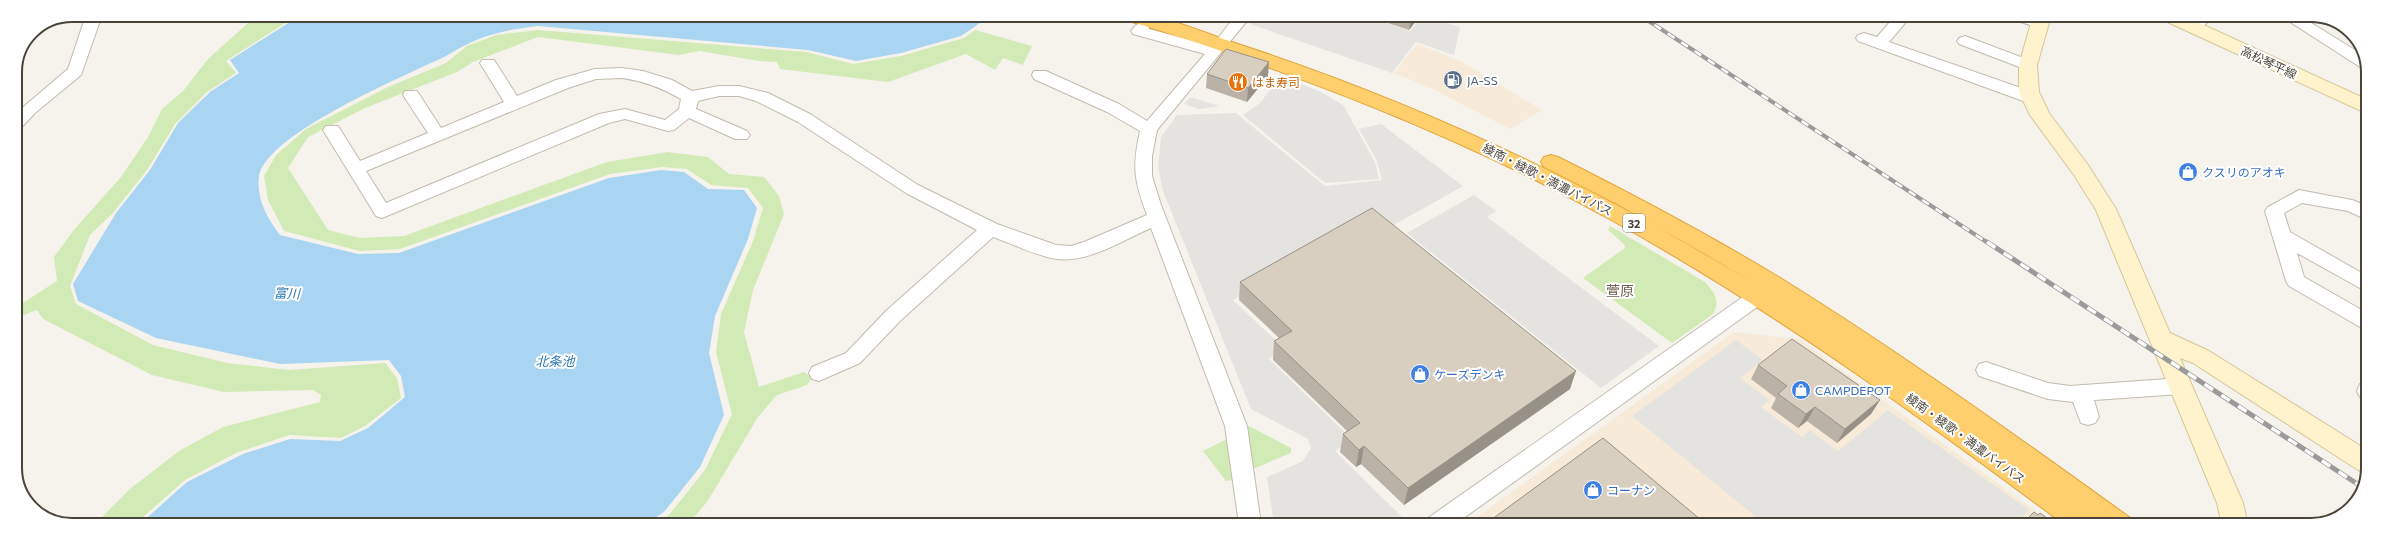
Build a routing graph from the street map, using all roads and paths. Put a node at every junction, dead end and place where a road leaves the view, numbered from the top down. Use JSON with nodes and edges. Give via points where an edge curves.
{"nodes":[{"id":1,"x":92,"y":22,"type":"edge"},
{"id":2,"x":1137,"y":22,"type":"edge"},
{"id":3,"x":1198,"y":22,"type":"edge"},
{"id":4,"x":1895,"y":22,"type":"edge"},
{"id":5,"x":2040,"y":22,"type":"edge"},
{"id":6,"x":2200,"y":22,"type":"edge"},
{"id":7,"x":2299,"y":22,"type":"edge"},
{"id":8,"x":1229,"y":30,"type":"edge"},
{"id":9,"x":1864,"y":38,"type":"dead end"},
{"id":10,"x":1965,"y":42,"type":"dead end"},
{"id":11,"x":1880,"y":44,"type":"junction"},
{"id":12,"x":2359,"y":60,"type":"edge"},
{"id":13,"x":488,"y":63,"type":"dead end"},
{"id":14,"x":2028,"y":65,"type":"junction"},
{"id":15,"x":1040,"y":75,"type":"dead end"},
{"id":16,"x":411,"y":95,"type":"dead end"},
{"id":17,"x":2032,"y":98,"type":"junction"},
{"id":18,"x":514,"y":104,"type":"junction"},
{"id":19,"x":688,"y":104,"type":"junction"},
{"id":20,"x":2361,"y":104,"type":"edge"},
{"id":21,"x":22,"y":116,"type":"edge"},
{"id":22,"x":1149,"y":129,"type":"junction"},
{"id":23,"x":332,"y":130,"type":"dead end"},
{"id":24,"x":741,"y":135,"type":"dead end"},
{"id":25,"x":438,"y":136,"type":"junction"},
{"id":26,"x":356,"y":169,"type":"junction"},
{"id":27,"x":2361,"y":210,"type":"edge"},
{"id":28,"x":1157,"y":218,"type":"junction"},
{"id":29,"x":990,"y":229,"type":"junction"},
{"id":30,"x":2282,"y":236,"type":"junction"},
{"id":31,"x":2361,"y":282,"type":"edge"},
{"id":32,"x":1757,"y":297,"type":"junction"},
{"id":33,"x":2361,"y":319,"type":"edge"},
{"id":34,"x":2161,"y":339,"type":"junction"},
{"id":35,"x":1986,"y":370,"type":"dead end"},
{"id":36,"x":819,"y":373,"type":"dead end"},
{"id":37,"x":2181,"y":386,"type":"junction"},
{"id":38,"x":2081,"y":393,"type":"junction"},
{"id":39,"x":2088,"y":417,"type":"dead end"},
{"id":40,"x":2361,"y":460,"type":"edge"},
{"id":41,"x":1249,"y":518,"type":"edge"},
{"id":42,"x":1446,"y":518,"type":"edge"},
{"id":43,"x":2075,"y":518,"type":"edge"},
{"id":44,"x":2110,"y":518,"type":"edge"},
{"id":45,"x":2233,"y":518,"type":"edge"}],
"edges":[{"from":1,"to":21,"type":"street","via":[[75,71]]},
{"from":2,"to":8,"type":"highway","name":"綾南・綾歌・満濃バイパス","number":"32"},
{"from":3,"to":8,"type":"highway","name":"綾南・綾歌・満濃バイパス","number":"32"},
{"from":4,"to":11,"type":"street"},
{"from":5,"to":14,"type":"street"},
{"from":6,"to":20,"type":"street","name":"高松琴平線"},
{"from":7,"to":12,"type":"street"},
{"from":8,"to":22,"type":"street"},
{"from":8,"to":32,"type":"highway","name":"綾南・綾歌・満濃バイパス","number":"32","via":[[1352,90],[1507,157],[1648,231]]},
{"from":8,"to":44,"type":"highway","name":"綾南・綾歌・満濃バイパス","number":"32","via":[[1319,61],[1408,96],[1563,168],[1660,218],[1822,315],[2003,439]]},
{"from":9,"to":11,"type":"street"},
{"from":10,"to":14,"type":"street"},
{"from":11,"to":17,"type":"street"},
{"from":13,"to":18,"type":"street"},
{"from":14,"to":17,"type":"street","via":[[2029,92]]},
{"from":15,"to":22,"type":"street","via":[[1113,108]]},
{"from":16,"to":25,"type":"street"},
{"from":17,"to":34,"type":"street","via":[[2040,115],[2106,208]]},
{"from":18,"to":19,"type":"street","via":[[562,84],[595,74],[622,73],[643,76],[666,84]]},
{"from":18,"to":25,"type":"street"},
{"from":19,"to":24,"type":"street"},
{"from":19,"to":26,"type":"street","via":[[668,126],[625,114],[605,118],[382,212]]},
{"from":19,"to":29,"type":"street","via":[[719,92],[739,91],[762,97],[804,118],[912,189]]},
{"from":22,"to":28,"type":"street","via":[[1143,156],[1143,176]]},
{"from":23,"to":26,"type":"street"},
{"from":25,"to":26,"type":"street"},
{"from":27,"to":30,"type":"street","via":[[2352,206],[2299,196],[2274,211]]},
{"from":28,"to":29,"type":"street","via":[[1091,247],[1071,252],[1055,252]]},
{"from":28,"to":41,"type":"street","via":[[1236,426]]},
{"from":29,"to":36,"type":"street","via":[[893,316],[853,358]]},
{"from":30,"to":31,"type":"street"},
{"from":30,"to":33,"type":"street","via":[[2296,281]]},
{"from":32,"to":42,"type":"street"},
{"from":32,"to":43,"type":"highway","name":"綾南・綾歌・満濃バイパス","number":"32","via":[[1890,384]]},
{"from":34,"to":37,"type":"street"},
{"from":34,"to":40,"type":"street","via":[[2201,356]]},
{"from":35,"to":38,"type":"street","via":[[2048,391]]},
{"from":37,"to":38,"type":"street"},
{"from":37,"to":45,"type":"street","via":[[2230,502]]},
{"from":38,"to":39,"type":"street"}]}
